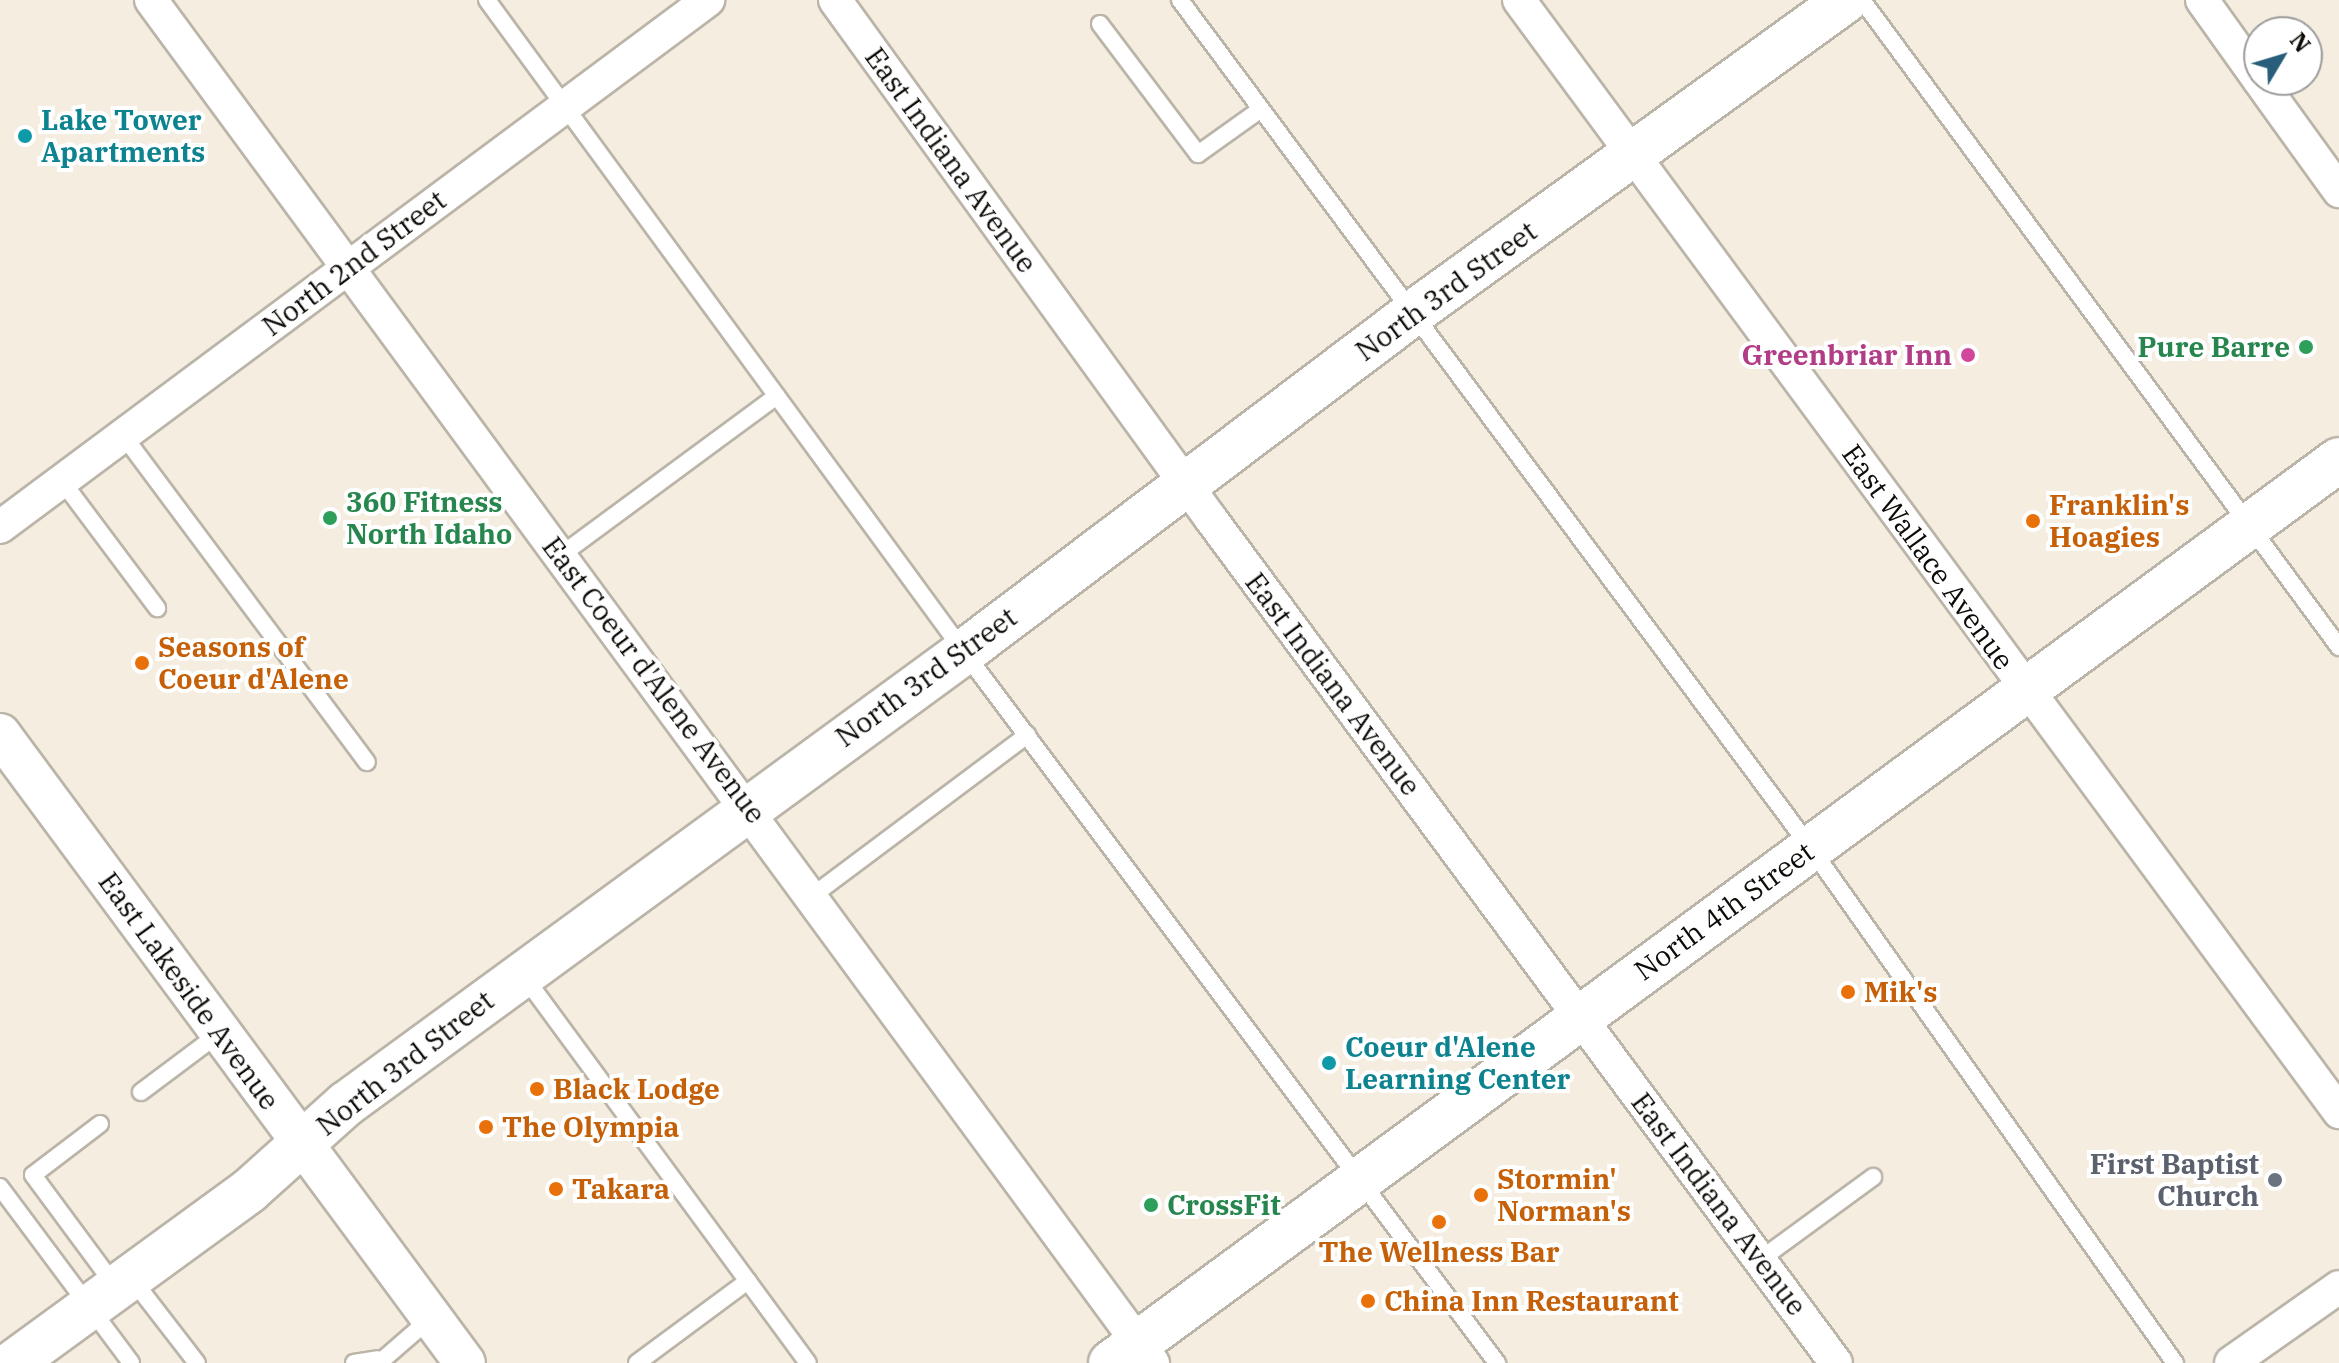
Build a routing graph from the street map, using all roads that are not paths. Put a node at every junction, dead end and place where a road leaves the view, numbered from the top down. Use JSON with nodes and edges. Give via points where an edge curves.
{"nodes":[{"id":1,"x":151,"y":0,"type":"edge"},
{"id":2,"x":487,"y":0,"type":"edge"},
{"id":3,"x":708,"y":0,"type":"edge"},
{"id":4,"x":835,"y":0,"type":"edge"},
{"id":5,"x":1180,"y":0,"type":"edge"},
{"id":6,"x":1519,"y":0,"type":"edge"},
{"id":7,"x":1846,"y":0,"type":"edge"},
{"id":8,"x":1862,"y":0,"type":"edge"},
{"id":9,"x":2202,"y":0,"type":"edge"},
{"id":10,"x":1100,"y":24,"type":"dead end"},
{"id":11,"x":2243,"y":58,"type":"edge"},
{"id":12,"x":2271,"y":96,"type":"edge"},
{"id":13,"x":565,"y":106,"type":"junction"},
{"id":14,"x":1261,"y":109,"type":"junction"},
{"id":15,"x":1635,"y":156,"type":"junction"},
{"id":16,"x":2339,"y":191,"type":"edge"},
{"id":17,"x":349,"y":266,"type":"junction"},
{"id":18,"x":1413,"y":313,"type":"junction"},
{"id":19,"x":777,"y":396,"type":"junction"},
{"id":20,"x":123,"y":435,"type":"junction"},
{"id":21,"x":2339,"y":460,"type":"edge"},
{"id":22,"x":62,"y":481,"type":"junction"},
{"id":23,"x":1184,"y":483,"type":"junction"},
{"id":24,"x":0,"y":527,"type":"edge"},
{"id":25,"x":2251,"y":527,"type":"junction"},
{"id":26,"x":561,"y":555,"type":"junction"},
{"id":27,"x":157,"y":608,"type":"dead end"},
{"id":28,"x":2339,"y":647,"type":"edge"},
{"id":29,"x":964,"y":652,"type":"junction"},
{"id":30,"x":2026,"y":689,"type":"junction"},
{"id":31,"x":0,"y":734,"type":"edge"},
{"id":32,"x":1027,"y":735,"type":"junction"},
{"id":33,"x":367,"y":762,"type":"dead end"},
{"id":34,"x":747,"y":808,"type":"junction"},
{"id":35,"x":1810,"y":847,"type":"junction"},
{"id":36,"x":812,"y":896,"type":"junction"},
{"id":37,"x":522,"y":973,"type":"junction"},
{"id":38,"x":1580,"y":1017,"type":"junction"},
{"id":39,"x":220,"y":1033,"type":"junction"},
{"id":40,"x":141,"y":1092,"type":"dead end"},
{"id":41,"x":2339,"y":1112,"type":"edge"},
{"id":42,"x":100,"y":1124,"type":"dead end"},
{"id":43,"x":302,"y":1143,"type":"junction"},
{"id":44,"x":1873,"y":1177,"type":"dead end"},
{"id":45,"x":1360,"y":1179,"type":"junction"},
{"id":46,"x":0,"y":1187,"type":"edge"},
{"id":47,"x":1761,"y":1259,"type":"junction"},
{"id":48,"x":748,"y":1281,"type":"junction"},
{"id":49,"x":2339,"y":1287,"type":"edge"},
{"id":50,"x":113,"y":1291,"type":"junction"},
{"id":51,"x":431,"y":1318,"type":"junction"},
{"id":52,"x":1134,"y":1356,"type":"edge"},
{"id":53,"x":378,"y":1361,"type":"edge"},
{"id":54,"x":13,"y":1363,"type":"edge"},
{"id":55,"x":131,"y":1363,"type":"edge"},
{"id":56,"x":197,"y":1363,"type":"edge"},
{"id":57,"x":354,"y":1363,"type":"edge"},
{"id":58,"x":465,"y":1363,"type":"edge"},
{"id":59,"x":637,"y":1363,"type":"edge"},
{"id":60,"x":808,"y":1363,"type":"edge"},
{"id":61,"x":1497,"y":1363,"type":"edge"},
{"id":62,"x":1836,"y":1363,"type":"edge"},
{"id":63,"x":2175,"y":1363,"type":"edge"},
{"id":64,"x":2231,"y":1363,"type":"edge"}],
"edges":[{"from":1,"to":17,"type":"street","name":"East Coeur d'Alene Avenue"},
{"from":2,"to":13,"type":"lane"},
{"from":3,"to":13,"type":"street","name":"North 2nd Street"},
{"from":4,"to":23,"type":"street","name":"East Indiana Avenue"},
{"from":5,"to":14,"type":"lane"},
{"from":6,"to":15,"type":"street","name":"East Wallace Avenue"},
{"from":7,"to":15,"type":"main road","name":"North 3rd Street"},
{"from":8,"to":25,"type":"lane"},
{"from":9,"to":11,"type":"street"},
{"from":10,"to":14,"type":"lane","via":[[1198,154]]},
{"from":12,"to":16,"type":"street"},
{"from":13,"to":17,"type":"street","name":"North 2nd Street"},
{"from":13,"to":19,"type":"lane"},
{"from":14,"to":18,"type":"lane"},
{"from":15,"to":18,"type":"main road","name":"North 3rd Street"},
{"from":15,"to":30,"type":"street","name":"East Wallace Avenue"},
{"from":17,"to":20,"type":"street","name":"North 2nd Street"},
{"from":17,"to":26,"type":"street","name":"East Coeur d'Alene Avenue"},
{"from":18,"to":23,"type":"main road","name":"North 3rd Street"},
{"from":18,"to":35,"type":"lane"},
{"from":19,"to":26,"type":"lane"},
{"from":19,"to":29,"type":"lane"},
{"from":20,"to":22,"type":"street","name":"North 2nd Street"},
{"from":20,"to":33,"type":"lane"},
{"from":21,"to":25,"type":"main road","name":"North 4th Street"},
{"from":22,"to":24,"type":"street","name":"North 2nd Street"},
{"from":22,"to":27,"type":"lane"},
{"from":23,"to":29,"type":"main road","name":"North 3rd Street"},
{"from":23,"to":38,"type":"street","name":"East Indiana Avenue"},
{"from":25,"to":28,"type":"lane"},
{"from":25,"to":30,"type":"main road","name":"North 4th Street"},
{"from":26,"to":34,"type":"street","name":"East Coeur d'Alene Avenue"},
{"from":29,"to":32,"type":"lane"},
{"from":29,"to":34,"type":"main road","name":"North 3rd Street"},
{"from":30,"to":35,"type":"main road","name":"North 4th Street"},
{"from":30,"to":41,"type":"street","name":"East Wallace Avenue"},
{"from":31,"to":39,"type":"street","name":"East Lakeside Avenue"},
{"from":32,"to":36,"type":"lane"},
{"from":32,"to":45,"type":"lane"},
{"from":34,"to":36,"type":"street","name":"East Coeur d'Alene Avenue"},
{"from":34,"to":37,"type":"main road","name":"North 3rd Street"},
{"from":35,"to":38,"type":"main road","name":"North 4th Street"},
{"from":35,"to":63,"type":"lane"},
{"from":36,"to":52,"type":"street","name":"East Coeur d'Alene Avenue"},
{"from":37,"to":43,"type":"main road","name":"North 3rd Street"},
{"from":37,"to":48,"type":"lane"},
{"from":38,"to":45,"type":"main road","name":"North 4th Street"},
{"from":38,"to":47,"type":"street","name":"East Indiana Avenue"},
{"from":39,"to":40,"type":"lane"},
{"from":39,"to":43,"type":"street","name":"East Lakeside Avenue"},
{"from":42,"to":50,"type":"lane","via":[[33,1175]]},
{"from":43,"to":50,"type":"main road","name":"North 3rd Street","via":[[250,1190]]},
{"from":43,"to":51,"type":"street","name":"East Lakeside Avenue"},
{"from":44,"to":47,"type":"lane"},
{"from":45,"to":52,"type":"main road","name":"North 4th Street"},
{"from":45,"to":61,"type":"lane"},
{"from":46,"to":50,"type":"lane"},
{"from":47,"to":62,"type":"street","name":"East Indiana Avenue"},
{"from":48,"to":59,"type":"lane"},
{"from":48,"to":60,"type":"lane"},
{"from":49,"to":64,"type":"street"},
{"from":50,"to":54,"type":"main road","name":"North 3rd Street"},
{"from":50,"to":55,"type":"lane"},
{"from":50,"to":56,"type":"lane"},
{"from":51,"to":53,"type":"lane"},
{"from":51,"to":58,"type":"street","name":"East Lakeside Avenue"},
{"from":53,"to":57,"type":"lane"}]}
